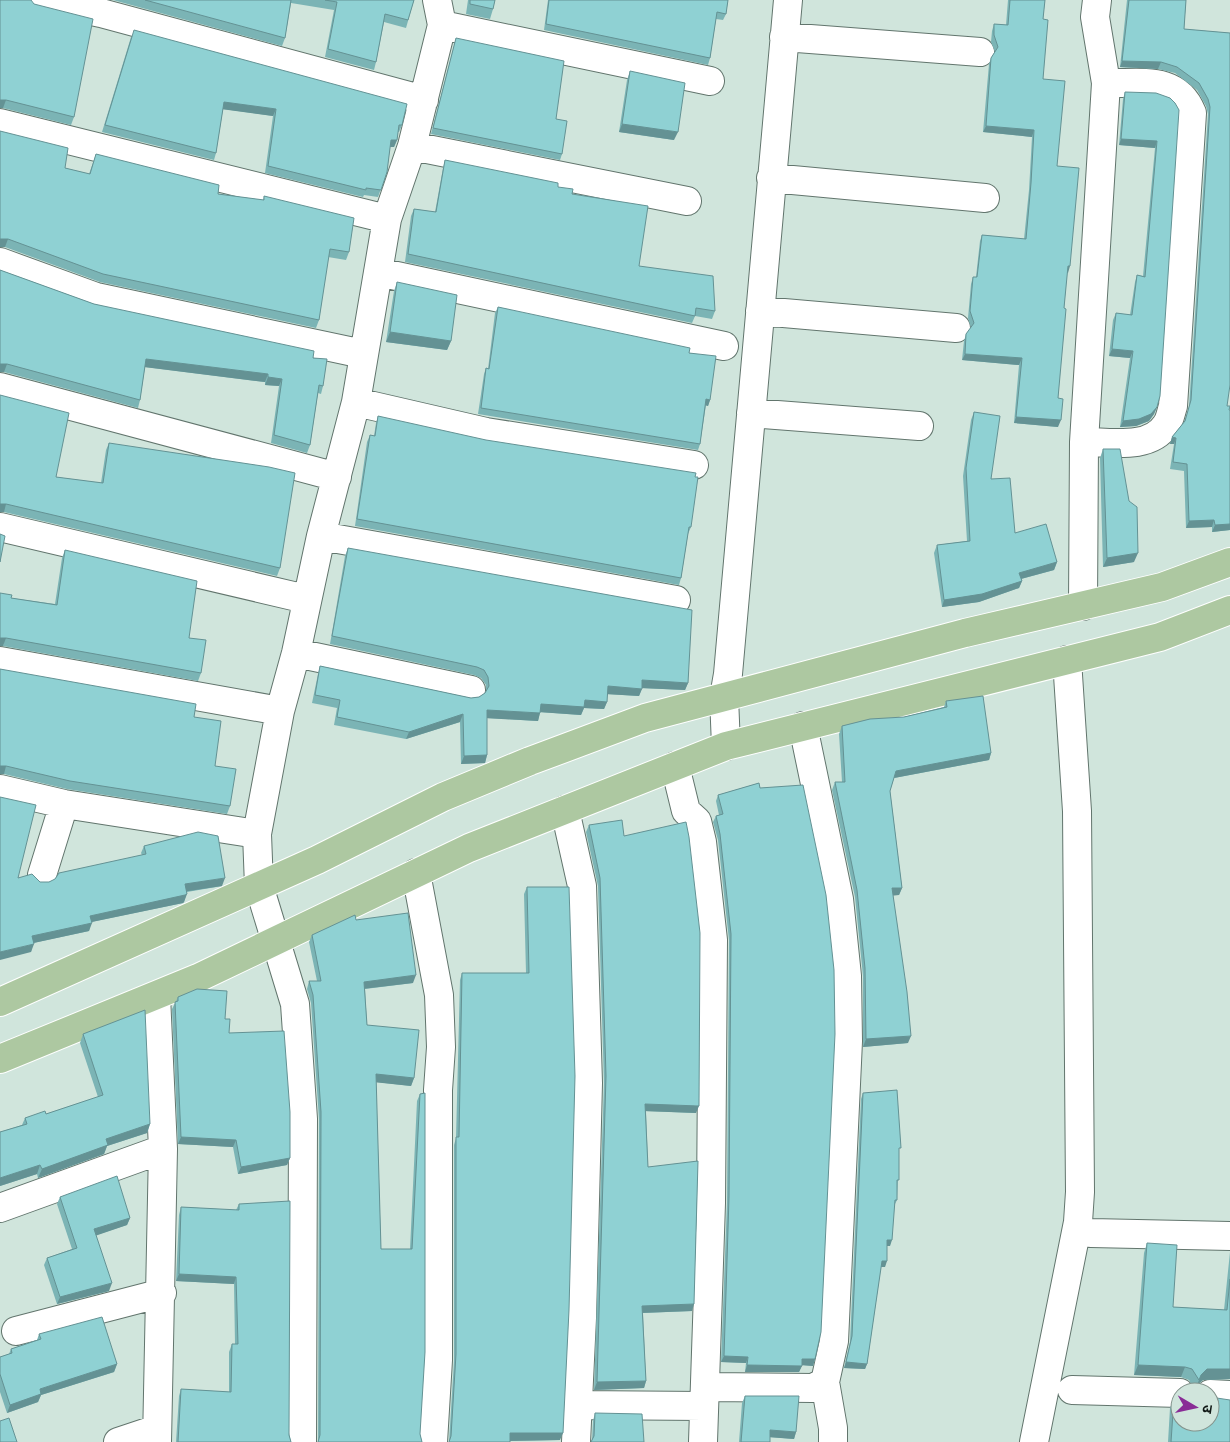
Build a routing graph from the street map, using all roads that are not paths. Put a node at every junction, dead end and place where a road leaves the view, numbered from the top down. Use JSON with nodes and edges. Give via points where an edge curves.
{"nodes":[{"id":1,"x":41,"y":0,"type":"edge"},
{"id":2,"x":788,"y":0,"type":"edge"},
{"id":3,"x":1097,"y":0,"type":"edge"},
{"id":4,"x":440,"y":12,"type":"edge"},
{"id":5,"x":784,"y":37,"type":"junction"},
{"id":6,"x":980,"y":52,"type":"dead end"},
{"id":7,"x":710,"y":81,"type":"dead end"},
{"id":8,"x":1106,"y":83,"type":"junction"},
{"id":9,"x":424,"y":100,"type":"junction"},
{"id":10,"x":0,"y":123,"type":"edge"},
{"id":11,"x":412,"y":146,"type":"junction"},
{"id":12,"x":771,"y":178,"type":"junction"},
{"id":13,"x":984,"y":198,"type":"dead end"},
{"id":14,"x":687,"y":201,"type":"dead end"},
{"id":15,"x":387,"y":219,"type":"junction"},
{"id":16,"x":0,"y":262,"type":"edge"},
{"id":17,"x":378,"y":272,"type":"junction"},
{"id":18,"x":760,"y":310,"type":"junction"},
{"id":19,"x":956,"y":328,"type":"dead end"},
{"id":20,"x":724,"y":346,"type":"dead end"},
{"id":21,"x":363,"y":354,"type":"junction"},
{"id":22,"x":0,"y":387,"type":"edge"},
{"id":23,"x":356,"y":402,"type":"junction"},
{"id":24,"x":751,"y":414,"type":"junction"},
{"id":25,"x":919,"y":426,"type":"dead end"},
{"id":26,"x":1084,"y":442,"type":"junction"},
{"id":27,"x":694,"y":465,"type":"dead end"},
{"id":28,"x":337,"y":477,"type":"junction"},
{"id":29,"x":0,"y":528,"type":"edge"},
{"id":30,"x":321,"y":536,"type":"junction"},
{"id":31,"x":1230,"y":562,"type":"edge"},
{"id":32,"x":306,"y":599,"type":"junction"},
{"id":33,"x":676,"y":600,"type":"dead end"},
{"id":34,"x":1083,"y":606,"type":"junction"},
{"id":35,"x":1230,"y":610,"type":"edge"},
{"id":36,"x":296,"y":653,"type":"junction"},
{"id":37,"x":1067,"y":660,"type":"junction"},
{"id":38,"x":0,"y":661,"type":"edge"},
{"id":39,"x":470,"y":690,"type":"dead end"},
{"id":40,"x":724,"y":696,"type":"junction"},
{"id":41,"x":280,"y":711,"type":"junction"},
{"id":42,"x":803,"y":726,"type":"junction"},
{"id":43,"x":726,"y":746,"type":"junction"},
{"id":44,"x":675,"y":766,"type":"junction"},
{"id":45,"x":0,"y":789,"type":"edge"},
{"id":46,"x":64,"y":804,"type":"junction"},
{"id":47,"x":565,"y":810,"type":"junction"},
{"id":48,"x":257,"y":834,"type":"junction"},
{"id":49,"x":416,"y":873,"type":"junction"},
{"id":50,"x":42,"y":875,"type":"dead end"},
{"id":51,"x":259,"y":886,"type":"junction"},
{"id":52,"x":275,"y":941,"type":"junction"},
{"id":53,"x":156,"y":996,"type":"junction"},
{"id":54,"x":0,"y":1002,"type":"edge"},
{"id":55,"x":0,"y":1059,"type":"edge"},
{"id":56,"x":163,"y":1150,"type":"junction"},
{"id":57,"x":0,"y":1208,"type":"edge"},
{"id":58,"x":1090,"y":1233,"type":"dead end"},
{"id":59,"x":1230,"y":1236,"type":"edge"},
{"id":60,"x":162,"y":1293,"type":"junction"},
{"id":61,"x":16,"y":1331,"type":"dead end"},
{"id":62,"x":825,"y":1382,"type":"junction"},
{"id":63,"x":1072,"y":1390,"type":"dead end"},
{"id":64,"x":1170,"y":1393,"type":"edge"},
{"id":65,"x":704,"y":1396,"type":"junction"},
{"id":66,"x":576,"y":1405,"type":"junction"},
{"id":67,"x":157,"y":1435,"type":"edge"},
{"id":68,"x":118,"y":1442,"type":"edge"},
{"id":69,"x":302,"y":1442,"type":"edge"},
{"id":70,"x":433,"y":1442,"type":"edge"},
{"id":71,"x":576,"y":1442,"type":"edge"},
{"id":72,"x":703,"y":1442,"type":"edge"},
{"id":73,"x":832,"y":1442,"type":"edge"},
{"id":74,"x":1034,"y":1442,"type":"edge"}],
"edges":[{"from":1,"to":9,"type":"street"},
{"from":2,"to":5,"type":"street"},
{"from":3,"to":8,"type":"street","via":[[1095,17]]},
{"from":4,"to":7,"type":"street"},
{"from":4,"to":9,"type":"street"},
{"from":5,"to":6,"type":"street"},
{"from":5,"to":12,"type":"street"},
{"from":8,"to":26,"type":"street"},
{"from":8,"to":26,"type":"street","via":[[1167,85],[1179,91],[1192,113],[1173,406],[1167,424],[1158,434],[1142,442]]},
{"from":9,"to":11,"type":"street"},
{"from":10,"to":15,"type":"street"},
{"from":11,"to":14,"type":"street"},
{"from":11,"to":15,"type":"street"},
{"from":12,"to":13,"type":"street"},
{"from":12,"to":18,"type":"street"},
{"from":15,"to":17,"type":"street"},
{"from":16,"to":21,"type":"street","via":[[96,297]]},
{"from":17,"to":20,"type":"street"},
{"from":17,"to":21,"type":"street"},
{"from":18,"to":19,"type":"street"},
{"from":18,"to":24,"type":"street"},
{"from":21,"to":23,"type":"street"},
{"from":22,"to":28,"type":"street"},
{"from":23,"to":27,"type":"street","via":[[486,432]]},
{"from":23,"to":28,"type":"street"},
{"from":24,"to":25,"type":"street"},
{"from":24,"to":40,"type":"street"},
{"from":26,"to":34,"type":"street"},
{"from":28,"to":30,"type":"street"},
{"from":29,"to":32,"type":"street"},
{"from":30,"to":32,"type":"street"},
{"from":30,"to":33,"type":"street"},
{"from":31,"to":34,"type":"main road","via":[[1162,587]]},
{"from":32,"to":36,"type":"street"},
{"from":34,"to":40,"type":"main road"},
{"from":35,"to":37,"type":"main road","via":[[1160,637]]},
{"from":36,"to":39,"type":"street"},
{"from":36,"to":41,"type":"street"},
{"from":37,"to":42,"type":"main road"},
{"from":37,"to":74,"type":"street","via":[[1077,811],[1080,1192],[1077,1231]]},
{"from":38,"to":41,"type":"street"},
{"from":40,"to":43,"type":"street"},
{"from":40,"to":51,"type":"main road","via":[[645,718],[530,760],[443,797]]},
{"from":41,"to":48,"type":"street"},
{"from":42,"to":43,"type":"main road"},
{"from":42,"to":62,"type":"street","via":[[839,899],[846,976],[848,1041],[834,1341]]},
{"from":43,"to":44,"type":"main road"},
{"from":44,"to":47,"type":"main road"},
{"from":44,"to":65,"type":"street","via":[[686,811],[697,821],[702,842],[713,940],[712,1145]]},
{"from":45,"to":46,"type":"street"},
{"from":46,"to":48,"type":"street"},
{"from":46,"to":50,"type":"street"},
{"from":47,"to":49,"type":"main road"},
{"from":47,"to":66,"type":"street","via":[[582,886],[588,1083],[582,1318]]},
{"from":48,"to":51,"type":"street"},
{"from":49,"to":52,"type":"main road"},
{"from":49,"to":70,"type":"street","via":[[439,995],[441,1047],[438,1090],[438,1360]]},
{"from":51,"to":52,"type":"street"},
{"from":51,"to":54,"type":"main road"},
{"from":52,"to":53,"type":"main road"},
{"from":52,"to":69,"type":"street","via":[[295,1004],[303,1119]]},
{"from":53,"to":55,"type":"main road"},
{"from":53,"to":56,"type":"street"},
{"from":56,"to":57,"type":"street"},
{"from":56,"to":60,"type":"street"},
{"from":58,"to":59,"type":"street"},
{"from":60,"to":61,"type":"street"},
{"from":60,"to":67,"type":"street"},
{"from":62,"to":65,"type":"street","via":[[813,1388]]},
{"from":62,"to":73,"type":"street","via":[[833,1428]]},
{"from":63,"to":64,"type":"street"},
{"from":65,"to":66,"type":"street"},
{"from":65,"to":72,"type":"street"},
{"from":66,"to":71,"type":"street"},
{"from":67,"to":68,"type":"street"}]}
